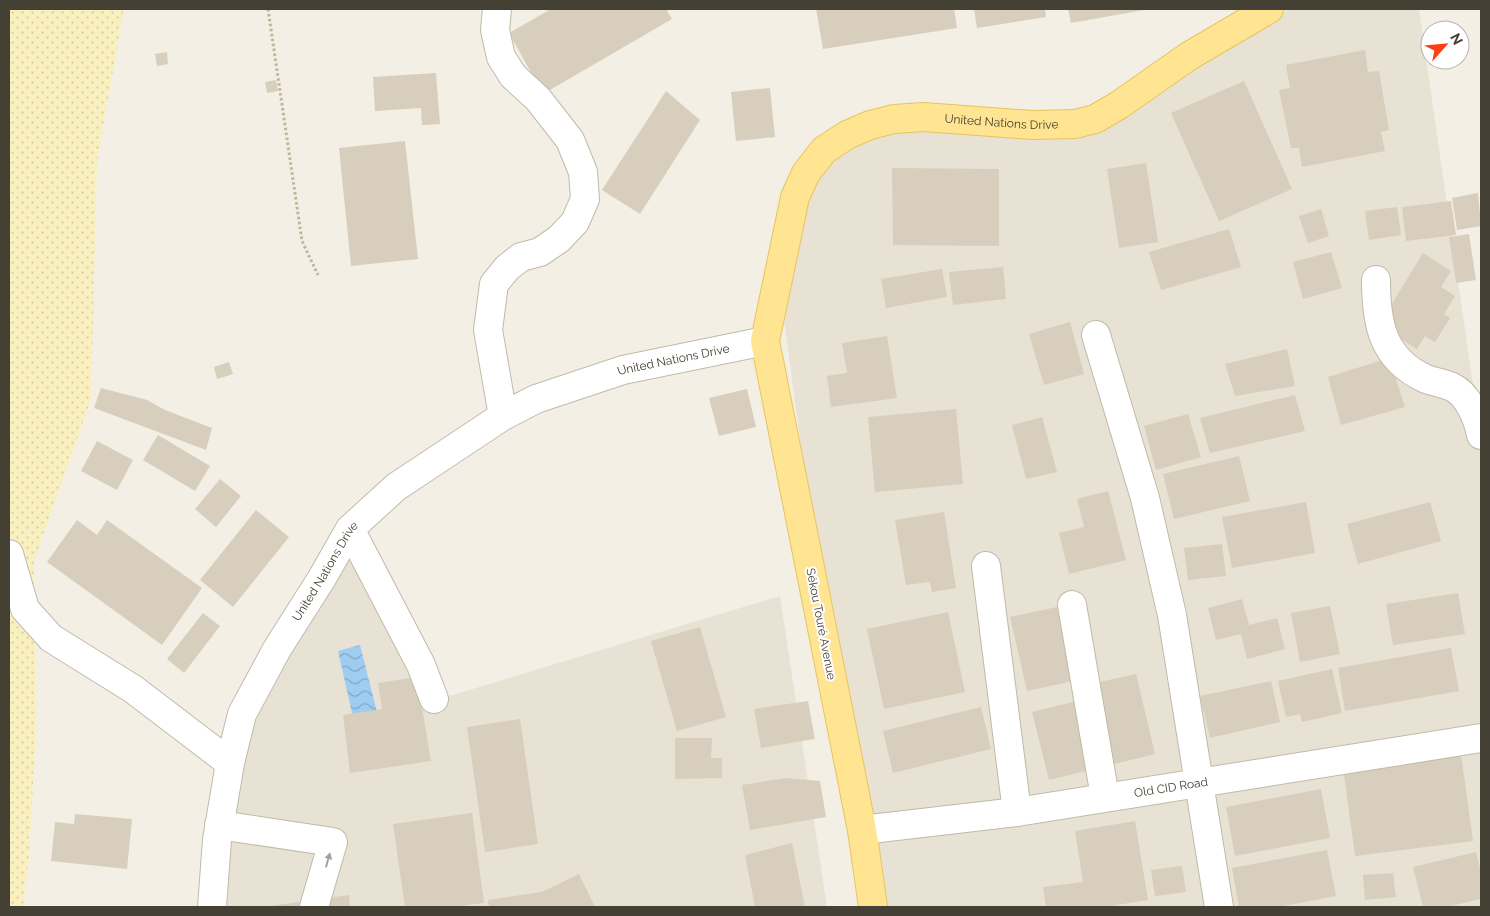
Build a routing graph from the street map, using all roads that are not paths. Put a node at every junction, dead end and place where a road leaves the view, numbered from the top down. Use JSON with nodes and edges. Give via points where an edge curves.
{"nodes":[{"id":1,"x":497,"y":9,"type":"edge"},
{"id":2,"x":1269,"y":9,"type":"edge"},
{"id":3,"x":1376,"y":280,"type":"dead end"},
{"id":4,"x":1096,"y":334,"type":"dead end"},
{"id":5,"x":765,"y":341,"type":"junction"},
{"id":6,"x":503,"y":416,"type":"junction"},
{"id":7,"x":1481,"y":435,"type":"edge"},
{"id":8,"x":350,"y":529,"type":"junction"},
{"id":9,"x":9,"y":554,"type":"edge"},
{"id":10,"x":986,"y":566,"type":"dead end"},
{"id":11,"x":1072,"y":605,"type":"dead end"},
{"id":12,"x":434,"y":699,"type":"dead end"},
{"id":13,"x":1481,"y":738,"type":"edge"},
{"id":14,"x":230,"y":763,"type":"junction"},
{"id":15,"x":1200,"y":781,"type":"junction"},
{"id":16,"x":1105,"y":797,"type":"junction"},
{"id":17,"x":1017,"y":812,"type":"junction"},
{"id":18,"x":219,"y":825,"type":"junction"},
{"id":19,"x":862,"y":830,"type":"junction"},
{"id":20,"x":212,"y":907,"type":"edge"},
{"id":21,"x":314,"y":907,"type":"edge"},
{"id":22,"x":873,"y":907,"type":"edge"},
{"id":23,"x":1219,"y":907,"type":"edge"}],
"edges":[{"from":1,"to":6,"type":"street","via":[[495,30],[500,57],[512,76],[538,100],[570,140],[584,172],[585,199],[575,222],[559,238],[540,252],[521,258],[507,268],[494,284],[488,330]]},
{"from":2,"to":5,"type":"main road","name":"United Nations Drive","via":[[1189,56],[1095,119],[1075,124],[1032,125],[924,117],[894,119],[847,135],[824,150],[806,173],[795,197]]},
{"from":3,"to":7,"type":"street","via":[[1376,312],[1385,342],[1402,363],[1425,379],[1454,388],[1472,410]]},
{"from":4,"to":15,"type":"street","via":[[1145,498],[1172,615]]},
{"from":5,"to":6,"type":"street","name":"United Nations Drive","via":[[623,370],[536,399]]},
{"from":5,"to":19,"type":"main road","name":"Sékou Touré Avenue"},
{"from":6,"to":8,"type":"street","name":"United Nations Drive","via":[[396,487]]},
{"from":8,"to":12,"type":"street","via":[[421,665]]},
{"from":8,"to":14,"type":"street","name":"United Nations Drive","via":[[277,649],[242,714]]},
{"from":9,"to":14,"type":"street","via":[[25,609],[50,638],[133,689]]},
{"from":10,"to":17,"type":"street"},
{"from":11,"to":16,"type":"street"},
{"from":13,"to":15,"type":"street","name":"Old CID Road"},
{"from":14,"to":18,"type":"street","name":"United Nations Drive"},
{"from":15,"to":16,"type":"street","name":"Old CID Road"},
{"from":15,"to":23,"type":"street"},
{"from":16,"to":17,"type":"street","name":"Old CID Road"},
{"from":17,"to":19,"type":"street","name":"Old CID Road"},
{"from":18,"to":20,"type":"street","name":"United Nations Drive"},
{"from":21,"to":18,"type":"street","one_way":true,"via":[[333,842]]},
{"from":19,"to":22,"type":"main road","name":"Sékou Touré Avenue"}]}
